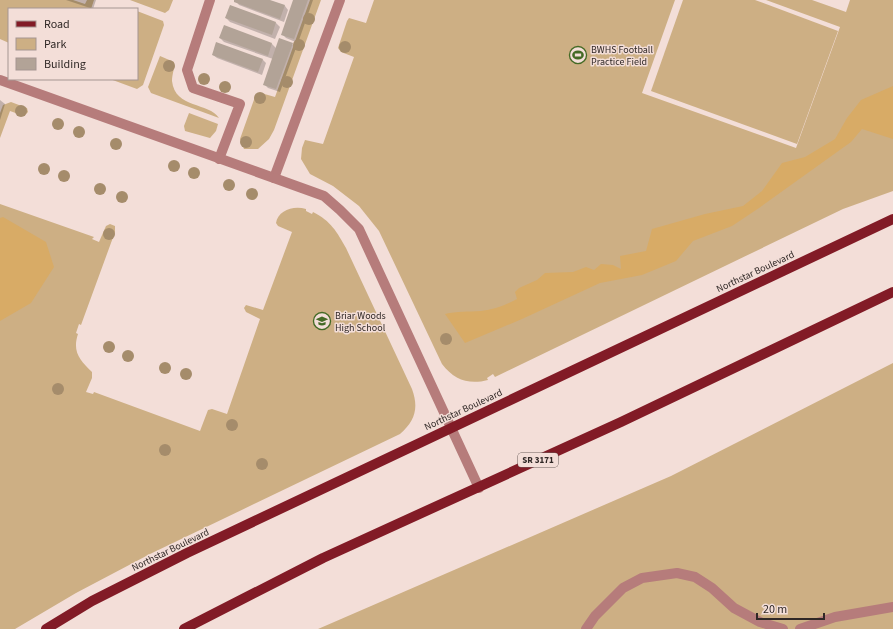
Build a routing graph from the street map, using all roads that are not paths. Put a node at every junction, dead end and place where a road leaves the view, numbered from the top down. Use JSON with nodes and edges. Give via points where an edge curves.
{"nodes":[{"id":1,"x":210,"y":0,"type":"edge"},
{"id":2,"x":340,"y":0,"type":"edge"},
{"id":3,"x":0,"y":80,"type":"edge"},
{"id":4,"x":218,"y":159,"type":"junction"},
{"id":5,"x":274,"y":178,"type":"junction"},
{"id":6,"x":893,"y":219,"type":"edge"},
{"id":7,"x":893,"y":292,"type":"edge"},
{"id":8,"x":452,"y":427,"type":"junction"},
{"id":9,"x":479,"y":488,"type":"junction"},
{"id":10,"x":893,"y":607,"type":"edge"},
{"id":11,"x":46,"y":629,"type":"edge"},
{"id":12,"x":184,"y":629,"type":"edge"},
{"id":13,"x":586,"y":629,"type":"edge"},
{"id":14,"x":783,"y":629,"type":"edge"},
{"id":15,"x":800,"y":629,"type":"edge"}],
"edges":[{"from":1,"to":4,"type":"lane","via":[[187,70],[193,88],[240,104]]},
{"from":2,"to":5,"type":"lane"},
{"from":3,"to":4,"type":"lane"},
{"from":4,"to":5,"type":"lane"},
{"from":5,"to":8,"type":"lane","via":[[324,196],[359,229]]},
{"from":6,"to":8,"type":"main road","name":"Northstar Boulevard"},
{"from":7,"to":9,"type":"main road","number":"SR 3171"},
{"from":8,"to":9,"type":"lane"},
{"from":8,"to":11,"type":"main road","name":"Northstar Boulevard","via":[[187,553]]},
{"from":9,"to":12,"type":"main road","number":"SR 3171","via":[[323,558]]},
{"from":10,"to":15,"type":"lane","via":[[835,617]]},
{"from":13,"to":14,"type":"lane","via":[[595,616],[623,588],[642,578],[677,573],[695,577],[734,608],[760,622]]}]}
